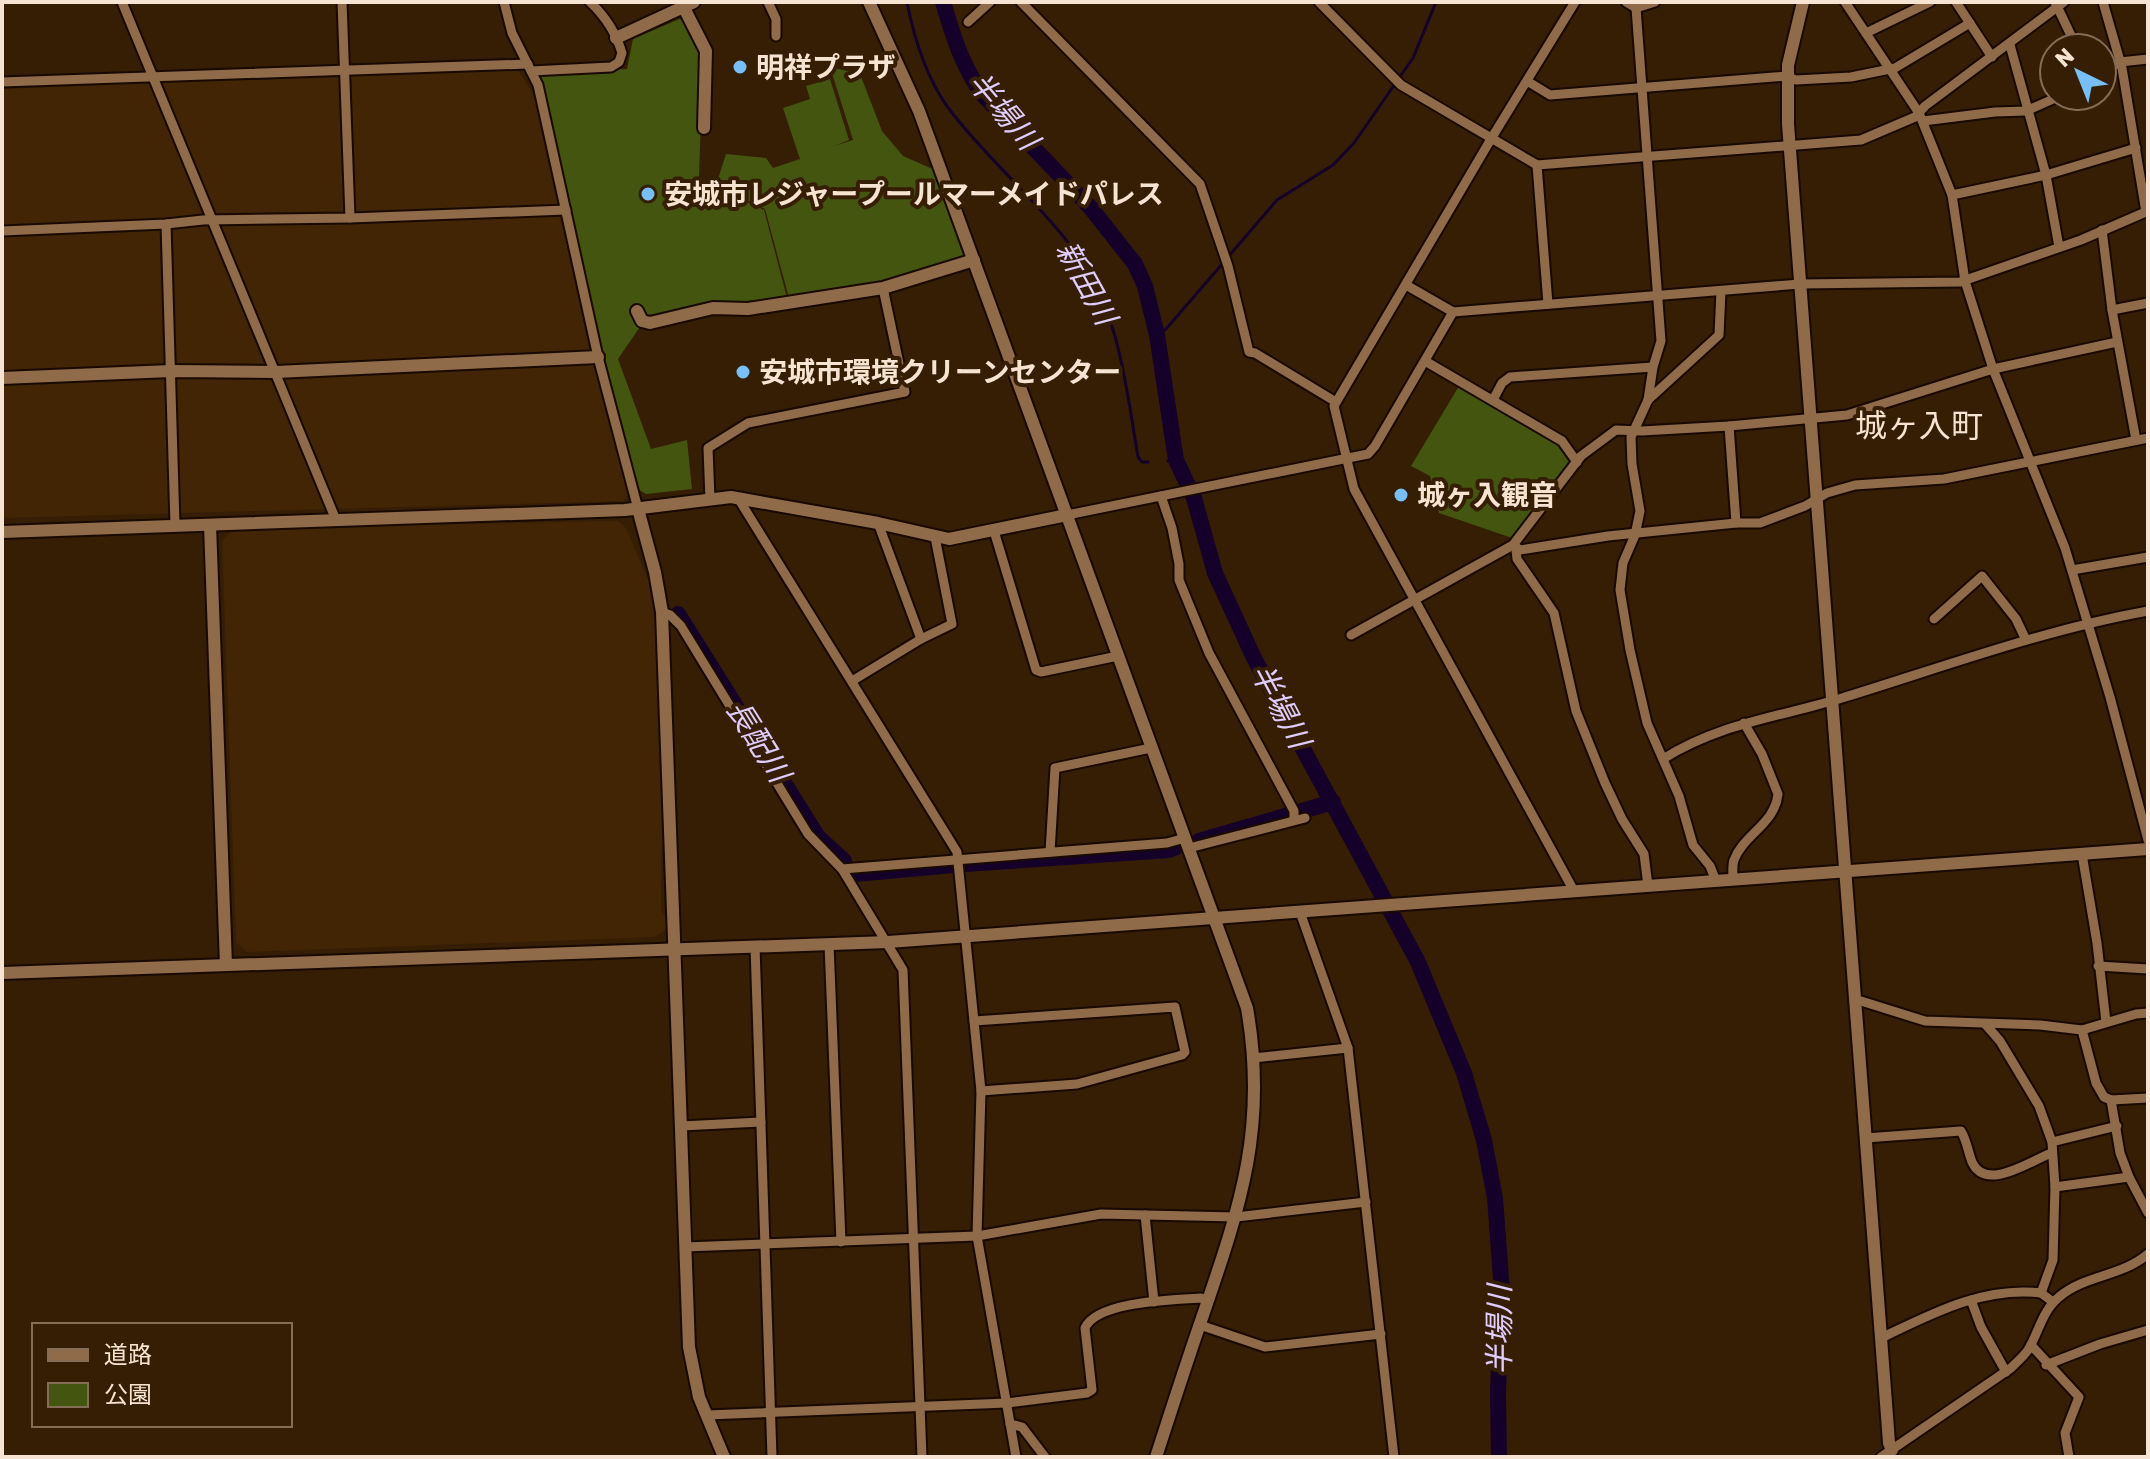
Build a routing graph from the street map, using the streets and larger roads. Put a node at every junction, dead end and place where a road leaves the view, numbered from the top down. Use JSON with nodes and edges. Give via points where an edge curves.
{"nodes":[{"id":1,"x":122,"y":2,"type":"edge"},
{"id":2,"x":342,"y":2,"type":"edge"},
{"id":3,"x":504,"y":2,"type":"edge"},
{"id":4,"x":590,"y":2,"type":"edge"},
{"id":5,"x":768,"y":2,"type":"edge"},
{"id":6,"x":869,"y":2,"type":"edge"},
{"id":7,"x":990,"y":2,"type":"edge"},
{"id":8,"x":1021,"y":2,"type":"edge"},
{"id":9,"x":1319,"y":2,"type":"edge"},
{"id":10,"x":1575,"y":2,"type":"edge"},
{"id":11,"x":1626,"y":2,"type":"edge"},
{"id":12,"x":1655,"y":2,"type":"edge"},
{"id":13,"x":1803,"y":2,"type":"edge"},
{"id":14,"x":1845,"y":2,"type":"edge"},
{"id":15,"x":1930,"y":2,"type":"edge"},
{"id":16,"x":1956,"y":2,"type":"edge"},
{"id":17,"x":2103,"y":2,"type":"edge"},
{"id":18,"x":2059,"y":3,"type":"edge"},
{"id":19,"x":686,"y":4,"type":"edge"},
{"id":20,"x":1636,"y":8,"type":"junction"},
{"id":21,"x":968,"y":22,"type":"dead end"},
{"id":22,"x":1970,"y":23,"type":"junction"},
{"id":23,"x":2071,"y":32,"type":"edge"},
{"id":24,"x":1866,"y":33,"type":"junction"},
{"id":25,"x":776,"y":36,"type":"dead end"},
{"id":26,"x":616,"y":38,"type":"junction"},
{"id":27,"x":2010,"y":45,"type":"junction"},
{"id":28,"x":1992,"y":57,"type":"junction"},
{"id":29,"x":2148,"y":59,"type":"edge"},
{"id":30,"x":2120,"y":62,"type":"junction"},
{"id":31,"x":530,"y":67,"type":"junction"},
{"id":32,"x":1890,"y":68,"type":"junction"},
{"id":33,"x":345,"y":70,"type":"junction"},
{"id":34,"x":1787,"y":76,"type":"junction"},
{"id":35,"x":151,"y":77,"type":"junction"},
{"id":36,"x":1527,"y":81,"type":"junction"},
{"id":37,"x":2,"y":82,"type":"edge"},
{"id":38,"x":1642,"y":87,"type":"junction"},
{"id":39,"x":2038,"y":107,"type":"edge"},
{"id":40,"x":2029,"y":111,"type":"junction"},
{"id":41,"x":1921,"y":117,"type":"junction"},
{"id":42,"x":704,"y":128,"type":"dead end"},
{"id":43,"x":1491,"y":139,"type":"junction"},
{"id":44,"x":1790,"y":145,"type":"junction"},
{"id":45,"x":2136,"y":148,"type":"junction"},
{"id":46,"x":1647,"y":157,"type":"junction"},
{"id":47,"x":1537,"y":165,"type":"junction"},
{"id":48,"x":2046,"y":175,"type":"junction"},
{"id":49,"x":1952,"y":195,"type":"junction"},
{"id":50,"x":566,"y":210,"type":"junction"},
{"id":51,"x":2147,"y":211,"type":"edge"},
{"id":52,"x":350,"y":218,"type":"junction"},
{"id":53,"x":213,"y":220,"type":"junction"},
{"id":54,"x":166,"y":224,"type":"junction"},
{"id":55,"x":2102,"y":230,"type":"junction"},
{"id":56,"x":2,"y":231,"type":"edge"},
{"id":57,"x":2059,"y":247,"type":"junction"},
{"id":58,"x":974,"y":260,"type":"junction"},
{"id":59,"x":1965,"y":281,"type":"junction"},
{"id":60,"x":1800,"y":284,"type":"junction"},
{"id":61,"x":1406,"y":285,"type":"junction"},
{"id":62,"x":883,"y":288,"type":"junction"},
{"id":63,"x":1721,"y":291,"type":"junction"},
{"id":64,"x":1657,"y":296,"type":"junction"},
{"id":65,"x":2148,"y":303,"type":"edge"},
{"id":66,"x":1548,"y":304,"type":"junction"},
{"id":67,"x":2112,"y":310,"type":"junction"},
{"id":68,"x":637,"y":311,"type":"dead end"},
{"id":69,"x":1453,"y":312,"type":"junction"},
{"id":70,"x":2117,"y":342,"type":"junction"},
{"id":71,"x":598,"y":357,"type":"junction"},
{"id":72,"x":1425,"y":361,"type":"junction"},
{"id":73,"x":1653,"y":367,"type":"junction"},
{"id":74,"x":1993,"y":369,"type":"junction"},
{"id":75,"x":171,"y":371,"type":"junction"},
{"id":76,"x":276,"y":372,"type":"junction"},
{"id":77,"x":2,"y":378,"type":"edge"},
{"id":78,"x":1493,"y":400,"type":"junction"},
{"id":79,"x":1648,"y":400,"type":"junction"},
{"id":80,"x":1336,"y":402,"type":"junction"},
{"id":81,"x":1811,"y":418,"type":"junction"},
{"id":82,"x":1729,"y":426,"type":"junction"},
{"id":83,"x":1633,"y":430,"type":"junction"},
{"id":84,"x":2148,"y":438,"type":"edge"},
{"id":85,"x":2136,"y":440,"type":"junction"},
{"id":86,"x":1347,"y":460,"type":"junction"},
{"id":87,"x":1577,"y":462,"type":"junction"},
{"id":88,"x":2029,"y":462,"type":"junction"},
{"id":89,"x":1163,"y":496,"type":"junction"},
{"id":90,"x":738,"y":498,"type":"junction"},
{"id":91,"x":1816,"y":498,"type":"junction"},
{"id":92,"x":710,"y":500,"type":"junction"},
{"id":93,"x":638,"y":509,"type":"junction"},
{"id":94,"x":1067,"y":515,"type":"junction"},
{"id":95,"x":336,"y":520,"type":"junction"},
{"id":96,"x":878,"y":523,"type":"junction"},
{"id":97,"x":1736,"y":523,"type":"junction"},
{"id":98,"x":175,"y":525,"type":"junction"},
{"id":99,"x":210,"y":525,"type":"junction"},
{"id":100,"x":994,"y":531,"type":"junction"},
{"id":101,"x":2,"y":532,"type":"edge"},
{"id":102,"x":1635,"y":535,"type":"junction"},
{"id":103,"x":935,"y":537,"type":"junction"},
{"id":104,"x":1515,"y":548,"type":"junction"},
{"id":105,"x":2148,"y":557,"type":"edge"},
{"id":106,"x":2072,"y":570,"type":"junction"},
{"id":107,"x":1414,"y":600,"type":"junction"},
{"id":108,"x":2148,"y":611,"type":"edge"},
{"id":109,"x":662,"y":612,"type":"junction"},
{"id":110,"x":1934,"y":619,"type":"dead end"},
{"id":111,"x":2087,"y":622,"type":"junction"},
{"id":112,"x":1351,"y":635,"type":"dead end"},
{"id":113,"x":921,"y":639,"type":"junction"},
{"id":114,"x":2026,"y":640,"type":"junction"},
{"id":115,"x":1118,"y":656,"type":"junction"},
{"id":116,"x":852,"y":681,"type":"junction"},
{"id":117,"x":1833,"y":701,"type":"junction"},
{"id":118,"x":1744,"y":723,"type":"junction"},
{"id":119,"x":1151,"y":748,"type":"junction"},
{"id":120,"x":1663,"y":759,"type":"junction"},
{"id":121,"x":2148,"y":840,"type":"edge"},
{"id":122,"x":1187,"y":843,"type":"junction"},
{"id":123,"x":2148,"y":849,"type":"edge"},
{"id":124,"x":1050,"y":852,"type":"junction"},
{"id":125,"x":2082,"y":854,"type":"junction"},
{"id":126,"x":958,"y":858,"type":"junction"},
{"id":127,"x":842,"y":869,"type":"junction"},
{"id":128,"x":1845,"y":871,"type":"junction"},
{"id":129,"x":1733,"y":880,"type":"junction"},
{"id":130,"x":1716,"y":881,"type":"junction"},
{"id":131,"x":1648,"y":886,"type":"junction"},
{"id":132,"x":1574,"y":891,"type":"junction"},
{"id":133,"x":1300,"y":912,"type":"junction"},
{"id":134,"x":1215,"y":918,"type":"junction"},
{"id":135,"x":965,"y":937,"type":"junction"},
{"id":136,"x":888,"y":942,"type":"junction"},
{"id":137,"x":829,"y":944,"type":"junction"},
{"id":138,"x":755,"y":946,"type":"junction"},
{"id":139,"x":675,"y":949,"type":"junction"},
{"id":140,"x":226,"y":965,"type":"junction"},
{"id":141,"x":2098,"y":966,"type":"junction"},
{"id":142,"x":2148,"y":969,"type":"edge"},
{"id":143,"x":2,"y":973,"type":"edge"},
{"id":144,"x":1854,"y":1001,"type":"junction"},
{"id":145,"x":2148,"y":1013,"type":"edge"},
{"id":146,"x":974,"y":1021,"type":"junction"},
{"id":147,"x":2106,"y":1022,"type":"junction"},
{"id":148,"x":1986,"y":1025,"type":"junction"},
{"id":149,"x":2082,"y":1030,"type":"junction"},
{"id":150,"x":1348,"y":1048,"type":"junction"},
{"id":151,"x":1254,"y":1058,"type":"junction"},
{"id":152,"x":981,"y":1091,"type":"junction"},
{"id":153,"x":2148,"y":1098,"type":"edge"},
{"id":154,"x":2111,"y":1100,"type":"junction"},
{"id":155,"x":761,"y":1122,"type":"junction"},
{"id":156,"x":681,"y":1126,"type":"junction"},
{"id":157,"x":2117,"y":1126,"type":"junction"},
{"id":158,"x":1865,"y":1138,"type":"junction"},
{"id":159,"x":2052,"y":1142,"type":"junction"},
{"id":160,"x":2052,"y":1153,"type":"junction"},
{"id":161,"x":2129,"y":1177,"type":"junction"},
{"id":162,"x":2055,"y":1187,"type":"junction"},
{"id":163,"x":1366,"y":1202,"type":"junction"},
{"id":164,"x":2148,"y":1213,"type":"edge"},
{"id":165,"x":1145,"y":1215,"type":"junction"},
{"id":166,"x":1236,"y":1217,"type":"junction"},
{"id":167,"x":977,"y":1236,"type":"junction"},
{"id":168,"x":914,"y":1240,"type":"junction"},
{"id":169,"x":841,"y":1242,"type":"junction"},
{"id":170,"x":765,"y":1244,"type":"junction"},
{"id":171,"x":685,"y":1247,"type":"junction"},
{"id":172,"x":2148,"y":1254,"type":"edge"},
{"id":173,"x":2041,"y":1293,"type":"junction"},
{"id":174,"x":1209,"y":1300,"type":"junction"},
{"id":175,"x":1971,"y":1300,"type":"junction"},
{"id":176,"x":1154,"y":1302,"type":"junction"},
{"id":177,"x":2053,"y":1302,"type":"junction"},
{"id":178,"x":1200,"y":1325,"type":"junction"},
{"id":179,"x":2148,"y":1330,"type":"edge"},
{"id":180,"x":1381,"y":1334,"type":"junction"},
{"id":181,"x":1881,"y":1338,"type":"junction"},
{"id":182,"x":2031,"y":1345,"type":"junction"},
{"id":183,"x":2046,"y":1365,"type":"junction"},
{"id":184,"x":2006,"y":1372,"type":"junction"},
{"id":185,"x":1007,"y":1403,"type":"junction"},
{"id":186,"x":921,"y":1407,"type":"junction"},
{"id":187,"x":770,"y":1412,"type":"junction"},
{"id":188,"x":707,"y":1415,"type":"junction"},
{"id":189,"x":1010,"y":1424,"type":"junction"},
{"id":190,"x":1890,"y":1455,"type":"edge"},
{"id":191,"x":724,"y":1457,"type":"edge"},
{"id":192,"x":772,"y":1457,"type":"edge"},
{"id":193,"x":922,"y":1457,"type":"edge"},
{"id":194,"x":1016,"y":1457,"type":"edge"},
{"id":195,"x":1045,"y":1457,"type":"edge"},
{"id":196,"x":1156,"y":1457,"type":"edge"},
{"id":197,"x":1394,"y":1457,"type":"edge"},
{"id":198,"x":2069,"y":1457,"type":"edge"}],
"edges":[{"from":1,"to":35,"type":"street"},
{"from":2,"to":33,"type":"street"},
{"from":3,"to":31,"type":"street","via":[[512,33]]},
{"from":4,"to":26,"type":"street"},
{"from":5,"to":25,"type":"street"},
{"from":6,"to":58,"type":"street","via":[[919,111]]},
{"from":7,"to":21,"type":"street"},
{"from":8,"to":80,"type":"street","via":[[1200,184],[1249,352]]},
{"from":9,"to":43,"type":"street","via":[[1398,82]]},
{"from":10,"to":36,"type":"street"},
{"from":11,"to":20,"type":"street"},
{"from":12,"to":20,"type":"street"},
{"from":13,"to":34,"type":"street"},
{"from":14,"to":24,"type":"street"},
{"from":15,"to":24,"type":"street"},
{"from":16,"to":22,"type":"street"},
{"from":17,"to":30,"type":"street"},
{"from":18,"to":23,"type":"street"},
{"from":18,"to":27,"type":"street"},
{"from":19,"to":26,"type":"street"},
{"from":19,"to":42,"type":"street","via":[[706,51]]},
{"from":20,"to":38,"type":"street"},
{"from":22,"to":28,"type":"street"},
{"from":22,"to":32,"type":"street"},
{"from":24,"to":32,"type":"street"},
{"from":26,"to":31,"type":"street","via":[[622,53],[615,65]]},
{"from":27,"to":28,"type":"street"},
{"from":27,"to":40,"type":"street"},
{"from":28,"to":41,"type":"street"},
{"from":29,"to":30,"type":"street"},
{"from":30,"to":45,"type":"street"},
{"from":31,"to":33,"type":"street"},
{"from":31,"to":50,"type":"street"},
{"from":32,"to":34,"type":"street","via":[[1851,77]]},
{"from":32,"to":41,"type":"street"},
{"from":33,"to":35,"type":"street"},
{"from":33,"to":52,"type":"street"},
{"from":34,"to":38,"type":"street"},
{"from":34,"to":44,"type":"street"},
{"from":35,"to":37,"type":"street"},
{"from":35,"to":53,"type":"street"},
{"from":36,"to":38,"type":"street","via":[[1550,95]]},
{"from":36,"to":43,"type":"street"},
{"from":38,"to":46,"type":"street"},
{"from":39,"to":40,"type":"street"},
{"from":40,"to":41,"type":"street"},
{"from":40,"to":48,"type":"street"},
{"from":41,"to":44,"type":"street","via":[[1861,140]]},
{"from":41,"to":49,"type":"street"},
{"from":43,"to":47,"type":"street"},
{"from":43,"to":61,"type":"street"},
{"from":44,"to":46,"type":"street"},
{"from":44,"to":60,"type":"street"},
{"from":45,"to":48,"type":"street"},
{"from":45,"to":51,"type":"street"},
{"from":46,"to":47,"type":"street"},
{"from":46,"to":64,"type":"street"},
{"from":47,"to":66,"type":"street"},
{"from":48,"to":49,"type":"street"},
{"from":48,"to":57,"type":"street"},
{"from":49,"to":59,"type":"street"},
{"from":50,"to":52,"type":"street"},
{"from":50,"to":71,"type":"street"},
{"from":51,"to":55,"type":"street"},
{"from":52,"to":53,"type":"street"},
{"from":53,"to":54,"type":"street"},
{"from":53,"to":76,"type":"street"},
{"from":54,"to":56,"type":"street"},
{"from":54,"to":75,"type":"street"},
{"from":55,"to":57,"type":"street"},
{"from":55,"to":67,"type":"street"},
{"from":57,"to":59,"type":"street"},
{"from":58,"to":62,"type":"street"},
{"from":58,"to":94,"type":"street"},
{"from":59,"to":60,"type":"street"},
{"from":59,"to":74,"type":"street"},
{"from":60,"to":63,"type":"street"},
{"from":60,"to":81,"type":"street"},
{"from":61,"to":69,"type":"street"},
{"from":61,"to":80,"type":"street"},
{"from":62,"to":68,"type":"street","via":[[748,309],[713,308],[650,323]]},
{"from":62,"to":92,"type":"street","via":[[905,392],[748,423],[708,448]]},
{"from":63,"to":64,"type":"street"},
{"from":63,"to":79,"type":"street","via":[[1719,335]]},
{"from":64,"to":66,"type":"street"},
{"from":64,"to":73,"type":"street","via":[[1661,341]]},
{"from":65,"to":67,"type":"street"},
{"from":66,"to":69,"type":"street"},
{"from":67,"to":70,"type":"street"},
{"from":69,"to":72,"type":"street"},
{"from":70,"to":74,"type":"street"},
{"from":70,"to":85,"type":"street"},
{"from":71,"to":76,"type":"street"},
{"from":71,"to":93,"type":"street"},
{"from":72,"to":78,"type":"street"},
{"from":72,"to":86,"type":"street","via":[[1371,451]]},
{"from":73,"to":78,"type":"street","via":[[1510,377]]},
{"from":73,"to":79,"type":"street"},
{"from":74,"to":81,"type":"street","via":[[1847,415]]},
{"from":74,"to":88,"type":"street"},
{"from":75,"to":76,"type":"street"},
{"from":75,"to":77,"type":"street"},
{"from":75,"to":98,"type":"street"},
{"from":76,"to":95,"type":"street"},
{"from":78,"to":87,"type":"street","via":[[1565,443]]},
{"from":79,"to":83,"type":"street"},
{"from":80,"to":86,"type":"street"},
{"from":81,"to":82,"type":"street"},
{"from":81,"to":91,"type":"street"},
{"from":82,"to":83,"type":"street"},
{"from":82,"to":97,"type":"street"},
{"from":83,"to":87,"type":"street","via":[[1616,430]]},
{"from":83,"to":102,"type":"street","via":[[1631,459],[1640,503]]},
{"from":84,"to":85,"type":"street"},
{"from":85,"to":88,"type":"street"},
{"from":86,"to":89,"type":"street"},
{"from":86,"to":107,"type":"street","via":[[1354,489]]},
{"from":87,"to":104,"type":"street"},
{"from":88,"to":91,"type":"street","via":[[1944,479],[1855,485]]},
{"from":88,"to":106,"type":"street"},
{"from":89,"to":94,"type":"street"},
{"from":89,"to":122,"type":"street","via":[[1179,580],[1209,653],[1297,817]]},
{"from":90,"to":92,"type":"street"},
{"from":90,"to":96,"type":"street"},
{"from":90,"to":116,"type":"street"},
{"from":91,"to":97,"type":"street","via":[[1773,520]]},
{"from":91,"to":117,"type":"street"},
{"from":92,"to":93,"type":"street"},
{"from":93,"to":95,"type":"street"},
{"from":93,"to":109,"type":"street"},
{"from":94,"to":100,"type":"street"},
{"from":94,"to":115,"type":"street"},
{"from":95,"to":99,"type":"street"},
{"from":96,"to":103,"type":"street"},
{"from":96,"to":113,"type":"street"},
{"from":97,"to":102,"type":"street"},
{"from":98,"to":99,"type":"street"},
{"from":98,"to":101,"type":"street"},
{"from":99,"to":140,"type":"street"},
{"from":100,"to":103,"type":"street"},
{"from":100,"to":115,"type":"street","via":[[1036,670]]},
{"from":102,"to":104,"type":"street"},
{"from":102,"to":120,"type":"street","via":[[1623,563],[1620,590],[1647,723]]},
{"from":103,"to":113,"type":"street","via":[[952,622]]},
{"from":104,"to":107,"type":"street"},
{"from":104,"to":131,"type":"street","via":[[1554,613],[1576,711],[1611,795],[1644,854]]},
{"from":105,"to":106,"type":"street"},
{"from":106,"to":111,"type":"street"},
{"from":107,"to":112,"type":"street"},
{"from":107,"to":132,"type":"street"},
{"from":108,"to":111,"type":"street"},
{"from":109,"to":127,"type":"street","via":[[681,626],[808,834]]},
{"from":109,"to":139,"type":"street"},
{"from":110,"to":114,"type":"street","via":[[1980,576],[2016,619]]},
{"from":111,"to":114,"type":"street"},
{"from":111,"to":121,"type":"street"},
{"from":113,"to":116,"type":"street"},
{"from":114,"to":117,"type":"street"},
{"from":115,"to":119,"type":"street"},
{"from":116,"to":126,"type":"street"},
{"from":117,"to":118,"type":"street"},
{"from":117,"to":128,"type":"street"},
{"from":118,"to":120,"type":"street","via":[[1686,744]]},
{"from":118,"to":129,"type":"street","via":[[1778,794],[1770,816],[1735,857]]},
{"from":119,"to":122,"type":"street"},
{"from":119,"to":124,"type":"street","via":[[1055,768]]},
{"from":120,"to":130,"type":"street","via":[[1693,845]]},
{"from":122,"to":124,"type":"street"},
{"from":122,"to":134,"type":"street"},
{"from":123,"to":125,"type":"street"},
{"from":124,"to":126,"type":"street"},
{"from":125,"to":128,"type":"street"},
{"from":125,"to":141,"type":"street"},
{"from":126,"to":127,"type":"street"},
{"from":126,"to":135,"type":"street"},
{"from":127,"to":136,"type":"street"},
{"from":128,"to":129,"type":"street"},
{"from":128,"to":144,"type":"street"},
{"from":129,"to":130,"type":"street"},
{"from":130,"to":131,"type":"street"},
{"from":131,"to":132,"type":"street"},
{"from":132,"to":133,"type":"street"},
{"from":133,"to":134,"type":"street"},
{"from":133,"to":150,"type":"street"},
{"from":134,"to":135,"type":"street"},
{"from":134,"to":151,"type":"street","via":[[1243,994]]},
{"from":135,"to":136,"type":"street"},
{"from":135,"to":146,"type":"street"},
{"from":136,"to":137,"type":"street"},
{"from":136,"to":168,"type":"street","via":[[903,970]]},
{"from":137,"to":138,"type":"street"},
{"from":137,"to":169,"type":"street"},
{"from":138,"to":139,"type":"street"},
{"from":138,"to":155,"type":"street"},
{"from":139,"to":140,"type":"street"},
{"from":139,"to":156,"type":"street"},
{"from":140,"to":143,"type":"street"},
{"from":141,"to":142,"type":"street"},
{"from":141,"to":147,"type":"street"},
{"from":144,"to":148,"type":"street","via":[[1925,1021]]},
{"from":144,"to":158,"type":"street"},
{"from":145,"to":147,"type":"street"},
{"from":146,"to":152,"type":"street"},
{"from":146,"to":152,"type":"street","via":[[1175,1007],[1185,1052],[1077,1084]]},
{"from":147,"to":149,"type":"street"},
{"from":148,"to":149,"type":"street"},
{"from":148,"to":159,"type":"street","via":[[2039,1106]]},
{"from":149,"to":154,"type":"street","via":[[2096,1083]]},
{"from":150,"to":151,"type":"street"},
{"from":150,"to":163,"type":"street"},
{"from":151,"to":166,"type":"street","via":[[1251,1146]]},
{"from":152,"to":167,"type":"street"},
{"from":153,"to":154,"type":"street"},
{"from":154,"to":157,"type":"street"},
{"from":155,"to":156,"type":"street"},
{"from":155,"to":170,"type":"street"},
{"from":156,"to":171,"type":"street"},
{"from":157,"to":159,"type":"street"},
{"from":157,"to":161,"type":"street"},
{"from":158,"to":160,"type":"street","via":[[1961,1131],[1972,1162],[1989,1176]]},
{"from":158,"to":181,"type":"street"},
{"from":159,"to":160,"type":"street"},
{"from":160,"to":162,"type":"street"},
{"from":161,"to":162,"type":"street"},
{"from":161,"to":164,"type":"street"},
{"from":162,"to":173,"type":"street","via":[[2053,1260]]},
{"from":163,"to":166,"type":"street"},
{"from":163,"to":180,"type":"street"},
{"from":165,"to":166,"type":"street"},
{"from":165,"to":167,"type":"street","via":[[1093,1214]]},
{"from":165,"to":176,"type":"street"},
{"from":166,"to":174,"type":"street"},
{"from":167,"to":168,"type":"street"},
{"from":167,"to":185,"type":"street"},
{"from":168,"to":169,"type":"street"},
{"from":168,"to":186,"type":"street"},
{"from":169,"to":170,"type":"street"},
{"from":170,"to":171,"type":"street"},
{"from":170,"to":187,"type":"street"},
{"from":171,"to":188,"type":"street","via":[[689,1347]]},
{"from":172,"to":177,"type":"street","via":[[2133,1267],[2078,1286]]},
{"from":173,"to":175,"type":"street","via":[[2018,1290]]},
{"from":173,"to":177,"type":"street"},
{"from":174,"to":176,"type":"street"},
{"from":174,"to":178,"type":"street"},
{"from":175,"to":181,"type":"street"},
{"from":175,"to":184,"type":"street"},
{"from":176,"to":185,"type":"street","via":[[1122,1306],[1088,1321],[1090,1393]]},
{"from":177,"to":182,"type":"street"},
{"from":178,"to":180,"type":"street","via":[[1265,1347]]},
{"from":178,"to":196,"type":"street"},
{"from":179,"to":183,"type":"street"},
{"from":180,"to":197,"type":"street"},
{"from":181,"to":190,"type":"street"},
{"from":182,"to":183,"type":"street"},
{"from":182,"to":184,"type":"street"},
{"from":183,"to":198,"type":"street","via":[[2079,1397],[2065,1433]]},
{"from":184,"to":190,"type":"street"},
{"from":185,"to":186,"type":"street"},
{"from":185,"to":189,"type":"street"},
{"from":186,"to":187,"type":"street"},
{"from":186,"to":193,"type":"street"},
{"from":187,"to":188,"type":"street"},
{"from":187,"to":192,"type":"street"},
{"from":188,"to":191,"type":"street"},
{"from":189,"to":194,"type":"street"},
{"from":189,"to":195,"type":"street","via":[[1022,1427]]}]}
